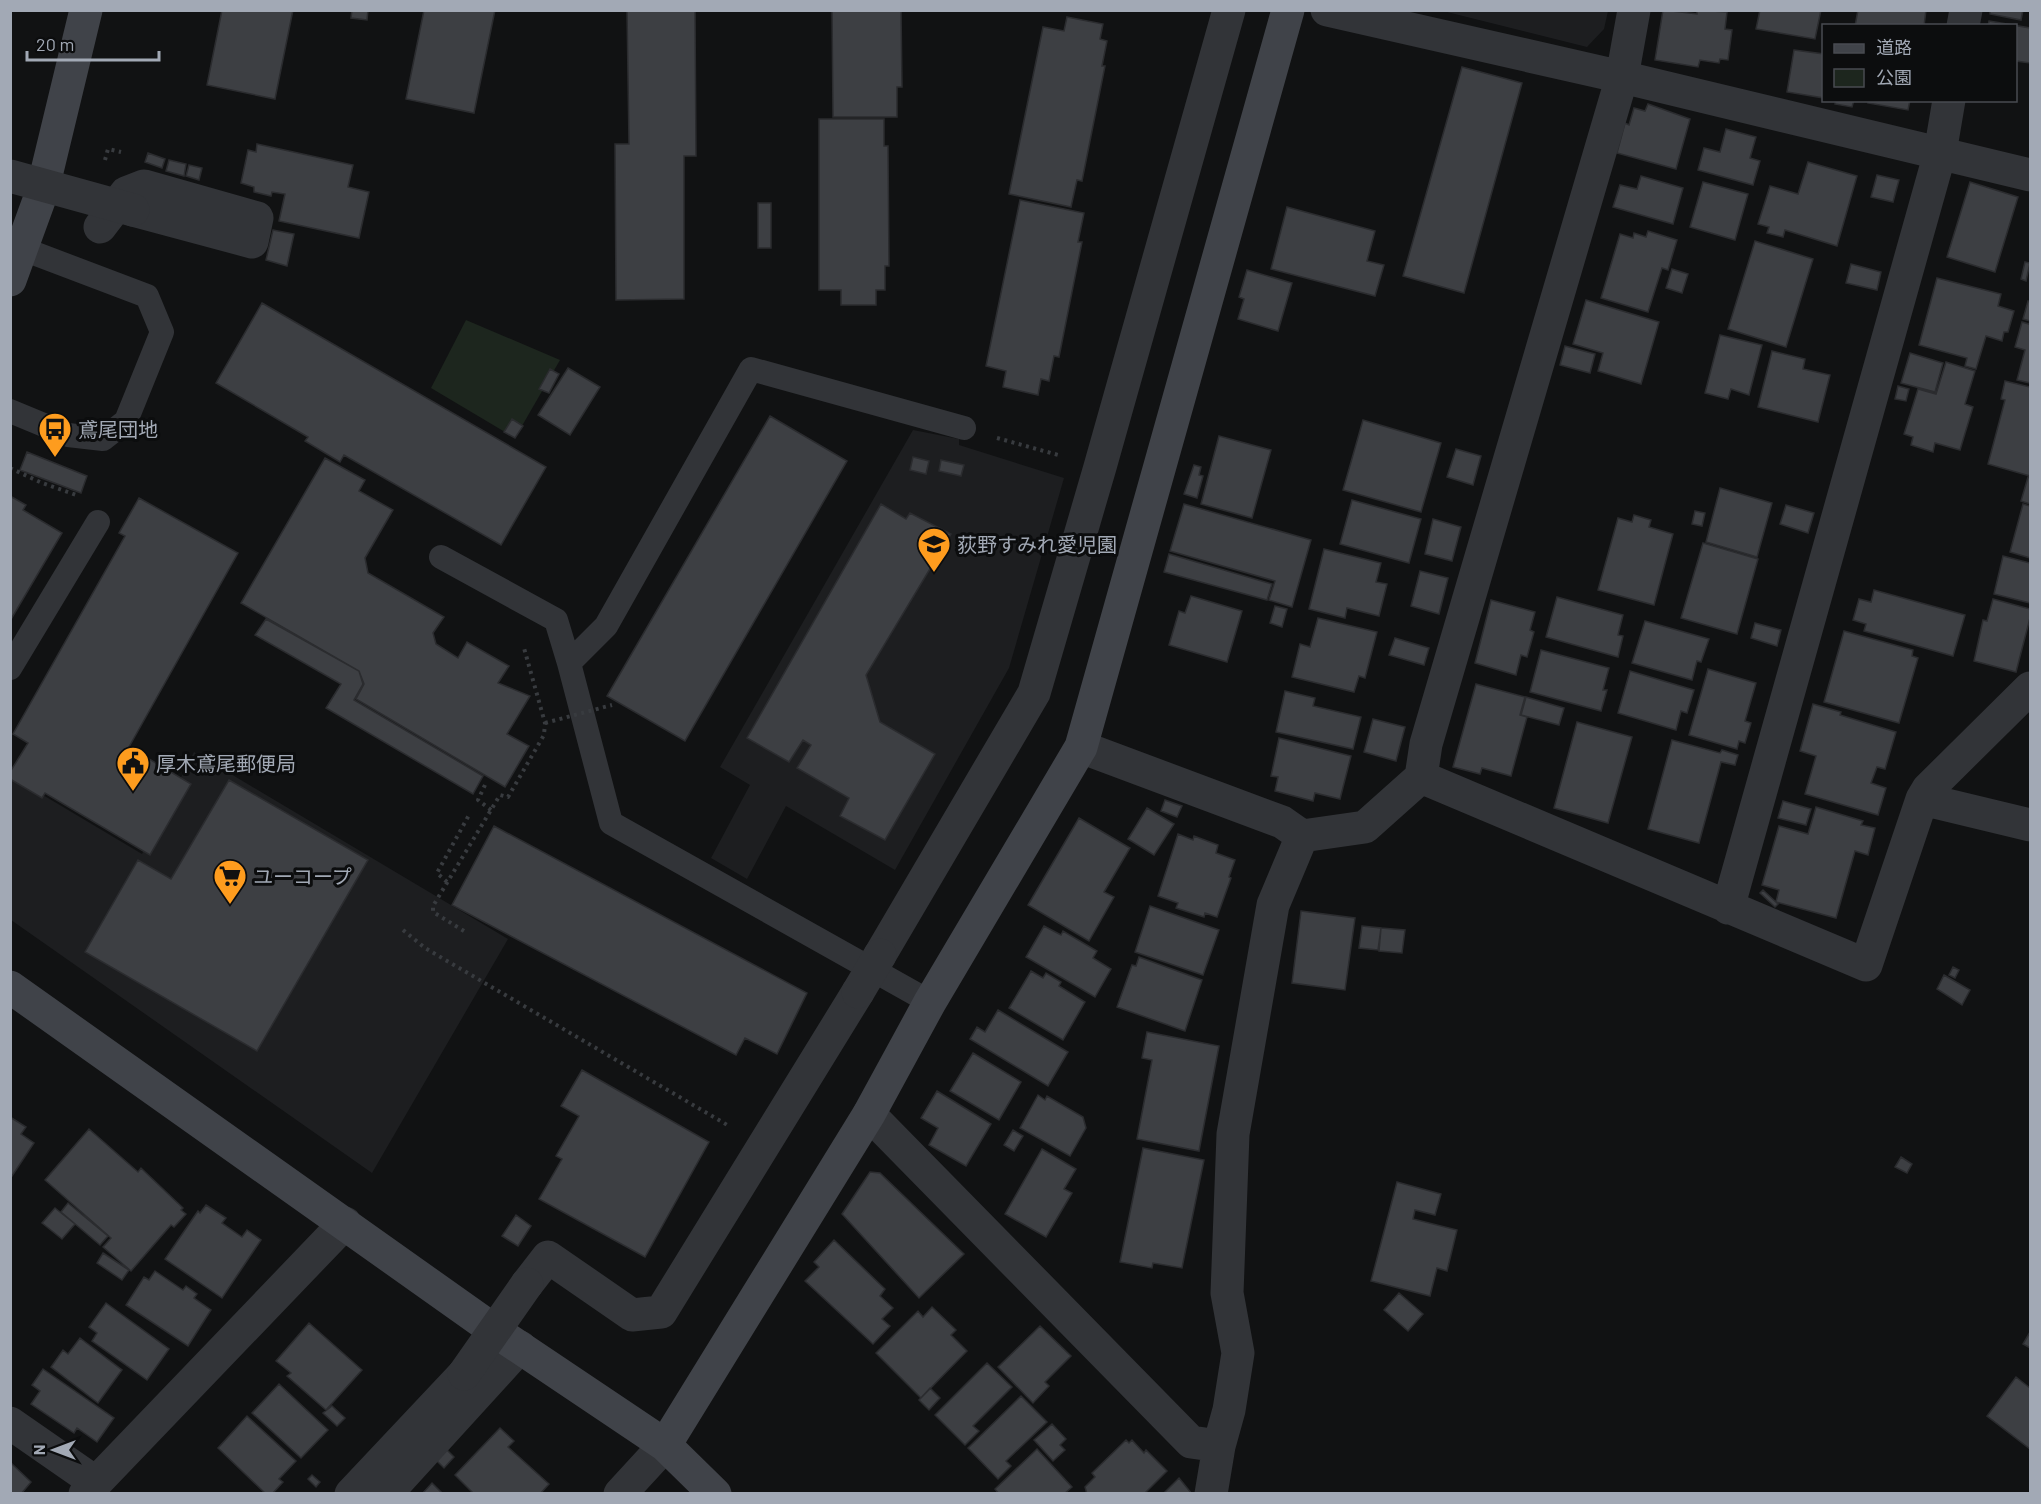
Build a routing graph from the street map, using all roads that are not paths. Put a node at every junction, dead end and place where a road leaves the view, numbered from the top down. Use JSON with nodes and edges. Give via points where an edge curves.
{"nodes":[{"id":1,"x":86,"y":10,"type":"edge"},
{"id":2,"x":1229,"y":10,"type":"edge"},
{"id":3,"x":1288,"y":10,"type":"edge"},
{"id":4,"x":1328,"y":10,"type":"edge"},
{"id":5,"x":1634,"y":10,"type":"edge"},
{"id":6,"x":1622,"y":77,"type":"junction"},
{"id":7,"x":1949,"y":102,"type":"edge"},
{"id":8,"x":1940,"y":153,"type":"junction"},
{"id":9,"x":2031,"y":175,"type":"edge"},
{"id":10,"x":10,"y":176,"type":"edge"},
{"id":11,"x":100,"y":227,"type":"dead end"},
{"id":12,"x":23,"y":249,"type":"junction"},
{"id":13,"x":10,"y":280,"type":"edge"},
{"id":14,"x":10,"y":411,"type":"edge"},
{"id":15,"x":964,"y":428,"type":"road end"},
{"id":16,"x":98,"y":522,"type":"road end"},
{"id":17,"x":441,"y":557,"type":"dead end"},
{"id":18,"x":569,"y":663,"type":"junction"},
{"id":19,"x":10,"y":668,"type":"edge"},
{"id":20,"x":2031,"y":688,"type":"edge"},
{"id":21,"x":1081,"y":747,"type":"junction"},
{"id":22,"x":1421,"y":777,"type":"junction"},
{"id":23,"x":1922,"y":799,"type":"junction"},
{"id":24,"x":2031,"y":825,"type":"edge"},
{"id":25,"x":1302,"y":836,"type":"junction"},
{"id":26,"x":1728,"y":908,"type":"junction"},
{"id":27,"x":10,"y":987,"type":"edge"},
{"id":28,"x":930,"y":1002,"type":"junction"},
{"id":29,"x":868,"y":1114,"type":"junction"},
{"id":30,"x":345,"y":1223,"type":"junction"},
{"id":31,"x":520,"y":1347,"type":"junction"},
{"id":32,"x":10,"y":1423,"type":"edge"},
{"id":33,"x":665,"y":1445,"type":"junction"},
{"id":34,"x":1219,"y":1446,"type":"junction"},
{"id":35,"x":90,"y":1488,"type":"edge"},
{"id":36,"x":351,"y":1494,"type":"edge"},
{"id":37,"x":386,"y":1494,"type":"edge"},
{"id":38,"x":620,"y":1494,"type":"edge"},
{"id":39,"x":716,"y":1494,"type":"edge"},
{"id":40,"x":1211,"y":1494,"type":"edge"}],
"edges":[{"from":1,"to":12,"type":"street","via":[[42,192]]},
{"from":2,"to":36,"type":"street","bridge":true,"via":[[1034,693],[880,955],[661,1312],[632,1315],[548,1257],[464,1374]]},
{"from":3,"to":21,"type":"street"},
{"from":4,"to":6,"type":"street"},
{"from":5,"to":6,"type":"street"},
{"from":6,"to":8,"type":"street"},
{"from":6,"to":22,"type":"street","via":[[1426,744]]},
{"from":7,"to":8,"type":"street"},
{"from":8,"to":9,"type":"street"},
{"from":8,"to":26,"type":"street"},
{"from":10,"to":11,"type":"street","bridge":true,"via":[[133,210],[252,242],[257,218],[144,186],[126,193]]},
{"from":12,"to":13,"type":"street"},
{"from":12,"to":14,"type":"lane","via":[[147,296],[162,332],[126,421],[103,439],[68,435]]},
{"from":15,"to":18,"type":"lane","via":[[751,369],[606,626]]},
{"from":16,"to":19,"type":"lane"},
{"from":17,"to":18,"type":"lane","via":[[556,620]]},
{"from":18,"to":28,"type":"lane","via":[[611,823]]},
{"from":20,"to":23,"type":"street"},
{"from":21,"to":25,"type":"street","via":[[1282,822]]},
{"from":21,"to":28,"type":"street"},
{"from":22,"to":25,"type":"street","via":[[1365,827]]},
{"from":22,"to":26,"type":"street"},
{"from":23,"to":24,"type":"street"},
{"from":23,"to":26,"type":"street","via":[[1866,965]]},
{"from":25,"to":34,"type":"street","via":[[1274,905],[1233,1134],[1227,1293],[1238,1353],[1230,1410]]},
{"from":27,"to":30,"type":"street"},
{"from":28,"to":29,"type":"street"},
{"from":29,"to":33,"type":"street"},
{"from":29,"to":34,"type":"street","via":[[1191,1442]]},
{"from":30,"to":31,"type":"street"},
{"from":30,"to":35,"type":"street"},
{"from":31,"to":33,"type":"street"},
{"from":31,"to":37,"type":"street"},
{"from":32,"to":35,"type":"street"},
{"from":33,"to":38,"type":"street"},
{"from":33,"to":39,"type":"street"},
{"from":34,"to":40,"type":"street"}]}
